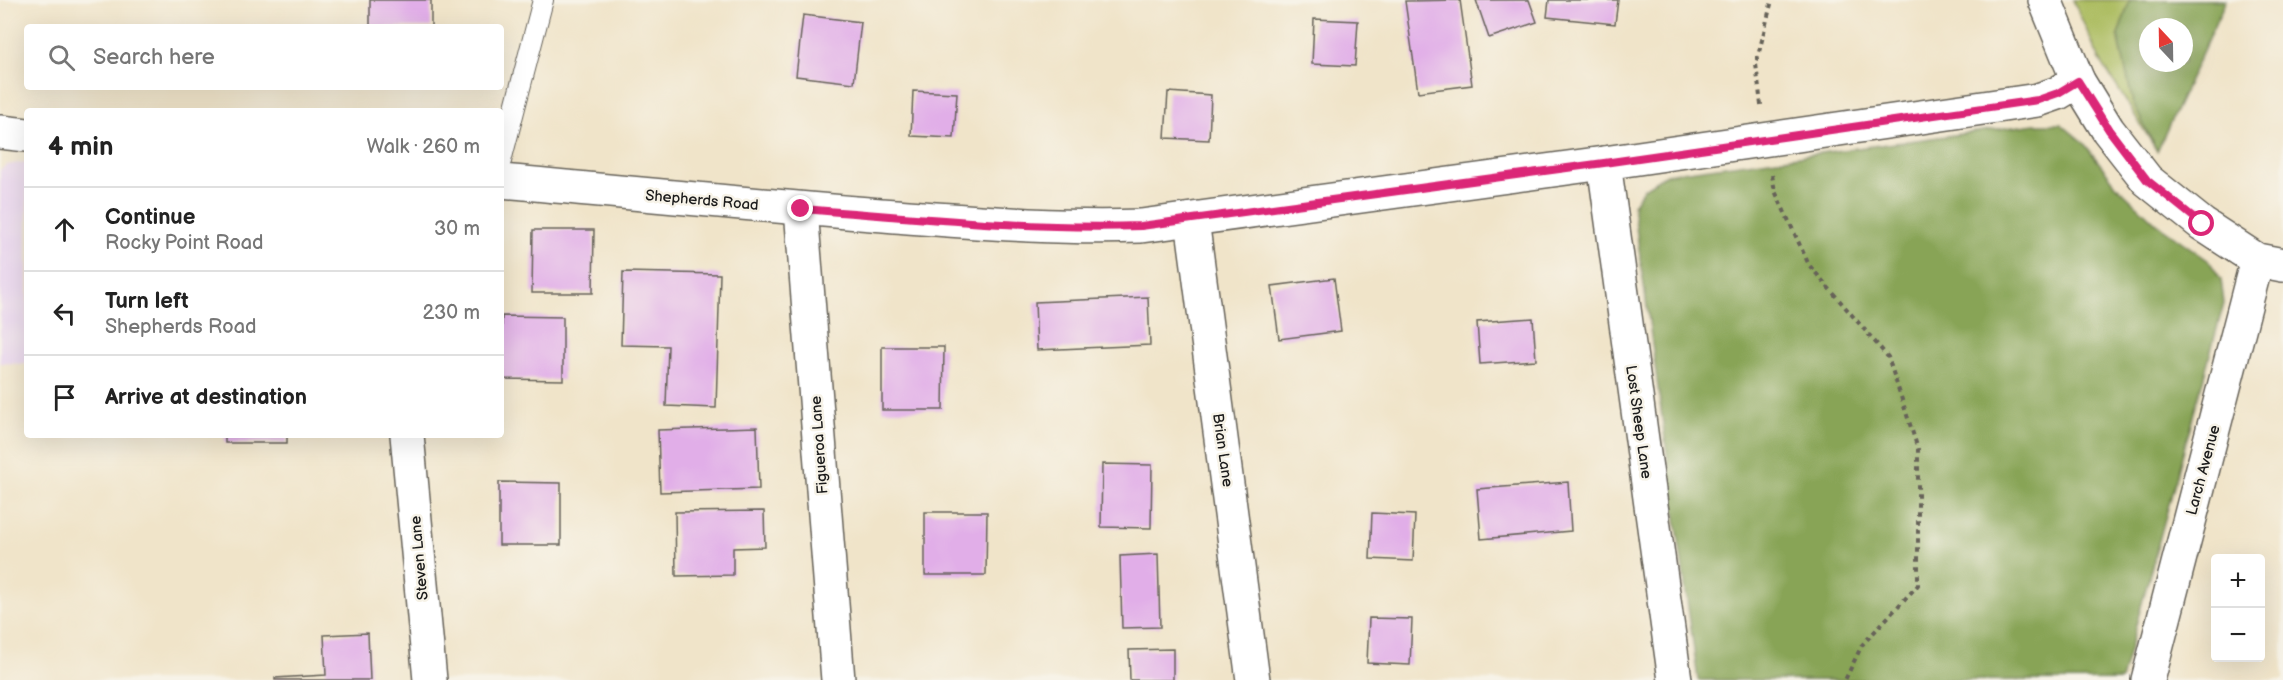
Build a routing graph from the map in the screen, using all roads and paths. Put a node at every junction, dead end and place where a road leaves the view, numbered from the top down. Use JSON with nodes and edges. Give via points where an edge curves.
{"nodes":[{"id":1,"x":543,"y":0,"type":"edge"},
{"id":2,"x":1772,"y":0,"type":"edge"},
{"id":3,"x":2045,"y":0,"type":"edge"},
{"id":4,"x":2078,"y":81,"type":"junction"},
{"id":5,"x":0,"y":132,"type":"edge"},
{"id":6,"x":24,"y":135,"type":"edge"},
{"id":7,"x":1766,"y":140,"type":"junction"},
{"id":8,"x":504,"y":150,"type":"edge"},
{"id":9,"x":1604,"y":163,"type":"junction"},
{"id":10,"x":504,"y":181,"type":"edge"},
{"id":11,"x":801,"y":209,"type":"junction"},
{"id":12,"x":1192,"y":220,"type":"junction"},
{"id":13,"x":2270,"y":263,"type":"edge"},
{"id":14,"x":408,"y":438,"type":"edge"},
{"id":15,"x":430,"y":680,"type":"edge"},
{"id":16,"x":838,"y":680,"type":"edge"},
{"id":17,"x":1253,"y":680,"type":"edge"},
{"id":18,"x":1675,"y":680,"type":"edge"},
{"id":19,"x":1845,"y":680,"type":"edge"},
{"id":20,"x":2148,"y":680,"type":"edge"}],
"edges":[{"from":1,"to":8,"type":"lane"},
{"from":2,"to":7,"type":"path","via":[[1756,64]]},
{"from":3,"to":4,"type":"street"},
{"from":4,"to":7,"type":"street","name":"Shepherds Road","via":[[2038,100]]},
{"from":4,"to":13,"type":"street","via":[[2147,180],[2202,224]]},
{"from":5,"to":6,"type":"street"},
{"from":7,"to":9,"type":"street","name":"Shepherds Road"},
{"from":7,"to":19,"type":"path","via":[[1775,191],[1809,265],[1888,357],[1918,449],[1918,585],[1862,645]]},
{"from":9,"to":12,"type":"street","name":"Shepherds Road"},
{"from":9,"to":18,"type":"street","name":"Lost Sheep Lane"},
{"from":10,"to":11,"type":"street","name":"Shepherds Road"},
{"from":11,"to":12,"type":"street","name":"Shepherds Road","via":[[1080,228]]},
{"from":11,"to":16,"type":"street","name":"Figueroa Lane"},
{"from":12,"to":17,"type":"street","name":"Brian Lane"},
{"from":13,"to":20,"type":"street","name":"Larch Avenue"},
{"from":14,"to":15,"type":"street","name":"Steven Lane"}]}
